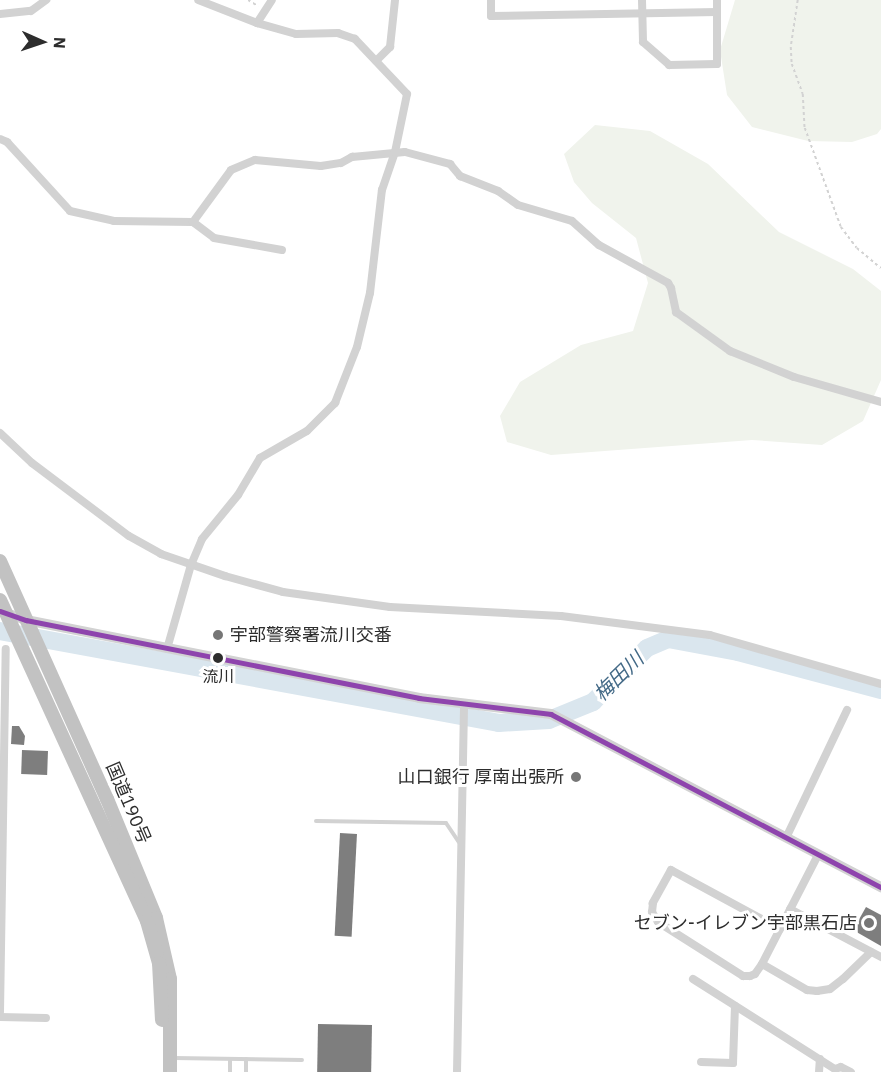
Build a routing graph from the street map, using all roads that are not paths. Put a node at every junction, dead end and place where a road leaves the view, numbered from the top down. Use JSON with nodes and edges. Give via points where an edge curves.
{"nodes":[{"id":1,"x":46,"y":0,"type":"edge"},
{"id":2,"x":198,"y":0,"type":"edge"},
{"id":3,"x":272,"y":0,"type":"edge"},
{"id":4,"x":395,"y":0,"type":"edge"},
{"id":5,"x":491,"y":0,"type":"edge"},
{"id":6,"x":642,"y":0,"type":"edge"},
{"id":7,"x":717,"y":0,"type":"edge"},
{"id":8,"x":717,"y":12,"type":"junction"},
{"id":9,"x":0,"y":14,"type":"edge"},
{"id":10,"x":642,"y":14,"type":"junction"},
{"id":11,"x":257,"y":23,"type":"junction"},
{"id":12,"x":376,"y":61,"type":"junction"},
{"id":13,"x":0,"y":139,"type":"edge"},
{"id":14,"x":395,"y":152,"type":"junction"},
{"id":15,"x":193,"y":222,"type":"junction"},
{"id":16,"x":282,"y":250,"type":"dead end"},
{"id":17,"x":881,"y":402,"type":"edge"},
{"id":18,"x":0,"y":433,"type":"edge"},
{"id":19,"x":0,"y":561,"type":"edge"},
{"id":20,"x":191,"y":565,"type":"junction"},
{"id":21,"x":4,"y":612,"type":"edge"},
{"id":22,"x":27,"y":623,"type":"junction"},
{"id":23,"x":37,"y":644,"type":"junction"},
{"id":24,"x":11,"y":647,"type":"edge"},
{"id":25,"x":167,"y":649,"type":"junction"},
{"id":26,"x":881,"y":684,"type":"edge"},
{"id":27,"x":464,"y":703,"type":"junction"},
{"id":28,"x":847,"y":710,"type":"dead end"},
{"id":29,"x":316,"y":821,"type":"dead end"},
{"id":30,"x":786,"y":838,"type":"junction"},
{"id":31,"x":461,"y":845,"type":"junction"},
{"id":32,"x":818,"y":855,"type":"junction"},
{"id":33,"x":881,"y":887,"type":"edge"},
{"id":34,"x":790,"y":909,"type":"junction"},
{"id":35,"x":780,"y":929,"type":"junction"},
{"id":36,"x":871,"y":952,"type":"junction"},
{"id":37,"x":881,"y":957,"type":"edge"},
{"id":38,"x":762,"y":964,"type":"junction"},
{"id":39,"x":693,"y":979,"type":"dead end"},
{"id":40,"x":735,"y":1006,"type":"junction"},
{"id":41,"x":0,"y":1012,"type":"edge"},
{"id":42,"x":0,"y":1017,"type":"edge"},
{"id":43,"x":46,"y":1018,"type":"dead end"},
{"id":44,"x":230,"y":1059,"type":"junction"},
{"id":45,"x":246,"y":1059,"type":"junction"},
{"id":46,"x":820,"y":1059,"type":"junction"},
{"id":47,"x":302,"y":1060,"type":"dead end"},
{"id":48,"x":700,"y":1062,"type":"dead end"},
{"id":49,"x":170,"y":1065,"type":"edge"},
{"id":50,"x":161,"y":1072,"type":"edge"},
{"id":51,"x":230,"y":1072,"type":"edge"},
{"id":52,"x":246,"y":1072,"type":"edge"},
{"id":53,"x":457,"y":1072,"type":"edge"},
{"id":54,"x":819,"y":1072,"type":"edge"},
{"id":55,"x":850,"y":1072,"type":"edge"}],
"edges":[{"from":1,"to":9,"type":"street","via":[[31,11]]},
{"from":2,"to":11,"type":"street"},
{"from":3,"to":11,"type":"street"},
{"from":4,"to":12,"type":"street","via":[[390,47]]},
{"from":5,"to":10,"type":"street","via":[[491,16]]},
{"from":6,"to":10,"type":"street"},
{"from":7,"to":8,"type":"street"},
{"from":8,"to":10,"type":"street"},
{"from":8,"to":10,"type":"street","via":[[717,64],[669,65],[643,42]]},
{"from":11,"to":12,"type":"street","via":[[296,34],[338,33],[355,39]]},
{"from":12,"to":14,"type":"street","via":[[407,94]]},
{"from":13,"to":15,"type":"street","via":[[70,211],[114,221]]},
{"from":14,"to":15,"type":"street","via":[[352,157],[321,166],[255,160],[231,170]]},
{"from":14,"to":17,"type":"street","via":[[450,164],[460,176],[498,191],[518,205],[572,221],[599,245],[668,283],[676,312],[730,351],[794,377]]},
{"from":14,"to":20,"type":"street","via":[[382,190],[370,294],[357,347],[334,403],[307,431],[260,458],[238,495],[202,539]]},
{"from":15,"to":16,"type":"street","via":[[214,238]]},
{"from":18,"to":20,"type":"street","via":[[105,520],[161,554]]},
{"from":19,"to":22,"type":"highway","name":"国道190号"},
{"from":20,"to":25,"type":"street"},
{"from":20,"to":26,"type":"street","via":[[283,592],[390,608],[561,616],[710,635]]},
{"from":21,"to":22,"type":"street"},
{"from":21,"to":24,"type":"highway","name":"国道190号"},
{"from":22,"to":23,"type":"highway","name":"国道190号"},
{"from":22,"to":25,"type":"street"},
{"from":23,"to":24,"type":"street"},
{"from":23,"to":49,"type":"highway","name":"国道190号","via":[[107,799],[159,929],[170,979]]},
{"from":24,"to":41,"type":"street"},
{"from":24,"to":50,"type":"highway","name":"国道190号","via":[[99,813],[154,942],[161,986]]},
{"from":25,"to":27,"type":"street","via":[[419,698]]},
{"from":27,"to":30,"type":"street","via":[[551,714]]},
{"from":27,"to":31,"type":"street"},
{"from":28,"to":30,"type":"street"},
{"from":29,"to":31,"type":"lane","via":[[446,823]]},
{"from":30,"to":32,"type":"street"},
{"from":31,"to":53,"type":"street"},
{"from":32,"to":33,"type":"street"},
{"from":32,"to":34,"type":"street"},
{"from":34,"to":35,"type":"street"},
{"from":34,"to":36,"type":"street"},
{"from":35,"to":38,"type":"street"},
{"from":35,"to":38,"type":"street","via":[[670,870],[653,903],[652,912],[658,922],[743,976],[755,974]]},
{"from":36,"to":37,"type":"street"},
{"from":36,"to":38,"type":"street","via":[[830,989],[817,991],[807,990]]},
{"from":39,"to":40,"type":"street"},
{"from":40,"to":46,"type":"street"},
{"from":40,"to":48,"type":"street","via":[[734,1063]]},
{"from":42,"to":43,"type":"street"},
{"from":44,"to":45,"type":"lane"},
{"from":44,"to":49,"type":"lane"},
{"from":44,"to":51,"type":"lane"},
{"from":45,"to":47,"type":"lane"},
{"from":45,"to":52,"type":"lane"},
{"from":46,"to":54,"type":"street"},
{"from":46,"to":55,"type":"street","via":[[835,1069],[842,1067]]}]}
